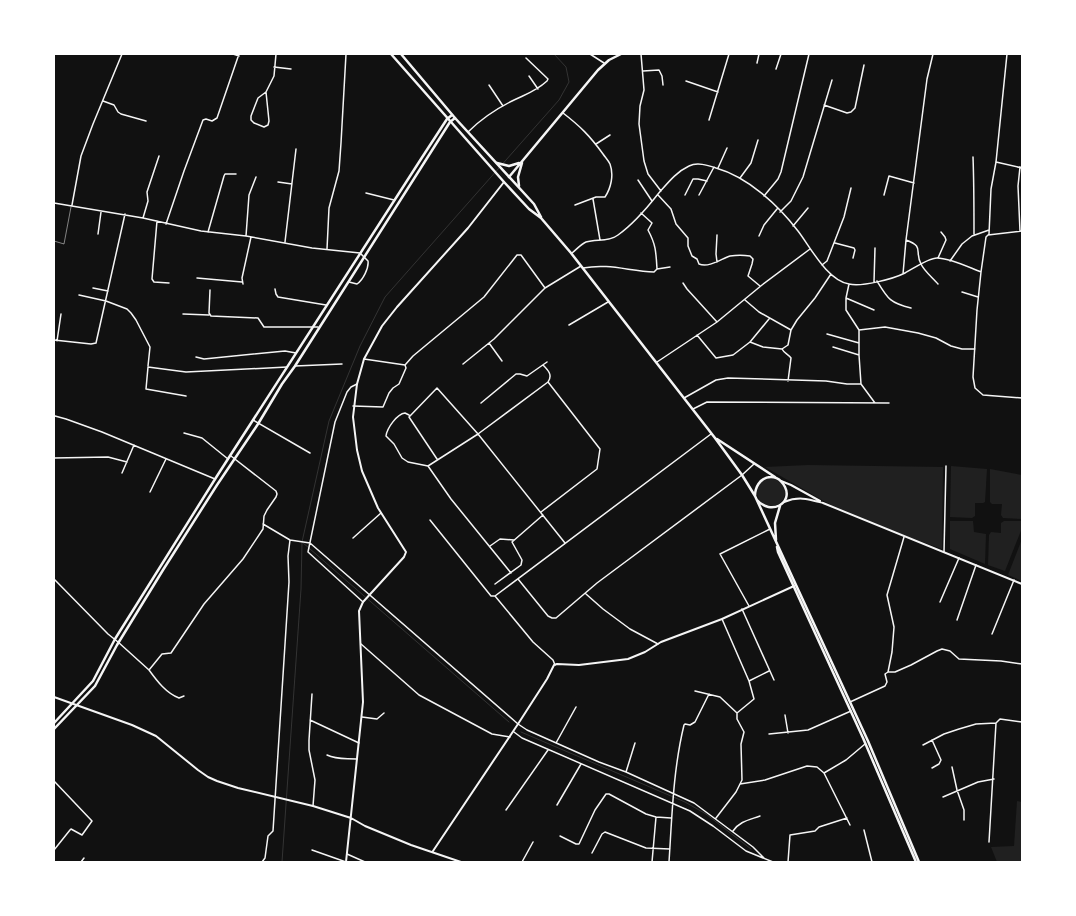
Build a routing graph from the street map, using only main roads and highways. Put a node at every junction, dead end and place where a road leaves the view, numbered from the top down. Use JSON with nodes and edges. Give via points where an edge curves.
{"nodes":[{"id":1,"x":391,"y":54,"type":"edge"},
{"id":2,"x":401,"y":54,"type":"edge"},
{"id":3,"x":621,"y":54,"type":"edge"},
{"id":4,"x":452,"y":115,"type":"junction"},
{"id":5,"x":455,"y":118,"type":"junction"},
{"id":6,"x":447,"y":119,"type":"junction"},
{"id":7,"x":450,"y":122,"type":"junction"},
{"id":8,"x":495,"y":161,"type":"junction"},
{"id":9,"x":523,"y":161,"type":"junction"},
{"id":10,"x":509,"y":177,"type":"junction"},
{"id":11,"x":504,"y":182,"type":"junction"},
{"id":12,"x":519,"y":186,"type":"junction"},
{"id":13,"x":541,"y":218,"type":"junction"},
{"id":14,"x":278,"y":382,"type":"junction"},
{"id":15,"x":282,"y":384,"type":"junction"},
{"id":16,"x":715,"y":438,"type":"junction"},
{"id":17,"x":776,"y":478,"type":"junction"},
{"id":18,"x":755,"y":496,"type":"junction"},
{"id":19,"x":757,"y":500,"type":"junction"},
{"id":20,"x":780,"y":506,"type":"junction"},
{"id":21,"x":776,"y":543,"type":"junction"},
{"id":22,"x":54,"y":723,"type":"edge"},
{"id":23,"x":54,"y":729,"type":"edge"},
{"id":24,"x":916,"y":862,"type":"edge"},
{"id":25,"x":919,"y":862,"type":"edge"}],
"edges":[{"from":1,"to":6,"type":"main road"},
{"from":2,"to":4,"type":"main road"},
{"from":3,"to":9,"type":"main road","via":[[604,64]]},
{"from":4,"to":5,"type":"main road"},
{"from":4,"to":6,"type":"main road"},
{"from":5,"to":7,"type":"main road"},
{"from":5,"to":8,"type":"main road"},
{"from":6,"to":7,"type":"main road"},
{"from":6,"to":14,"type":"main road"},
{"from":7,"to":11,"type":"main road"},
{"from":7,"to":15,"type":"main road"},
{"from":8,"to":9,"type":"main road","via":[[509,166]]},
{"from":8,"to":10,"type":"main road"},
{"from":9,"to":10,"type":"main road"},
{"from":9,"to":12,"type":"main road","via":[[518,177]]},
{"from":10,"to":11,"type":"main road"},
{"from":10,"to":12,"type":"main road"},
{"from":11,"to":13,"type":"main road"},
{"from":12,"to":13,"type":"main road","via":[[534,204]]},
{"from":13,"to":16,"type":"main road"},
{"from":14,"to":15,"type":"main road"},
{"from":14,"to":22,"type":"main road","via":[[115,639],[93,681]]},
{"from":15,"to":23,"type":"main road","via":[[118,642],[95,686]]},
{"from":16,"to":17,"type":"main road"},
{"from":16,"to":18,"type":"main road"},
{"from":17,"to":18,"type":"main road","via":[[767,477],[761,480],[757,484]]},
{"from":17,"to":20,"type":"main road","via":[[781,481],[786,491],[786,497]]},
{"from":18,"to":19,"type":"main road"},
{"from":19,"to":20,"type":"main road","via":[[766,508]]},
{"from":19,"to":21,"type":"main road"},
{"from":20,"to":21,"type":"main road","via":[[775,523]]},
{"from":21,"to":24,"type":"main road","via":[[866,743]]},
{"from":21,"to":25,"type":"main road","via":[[850,702]]}]}
